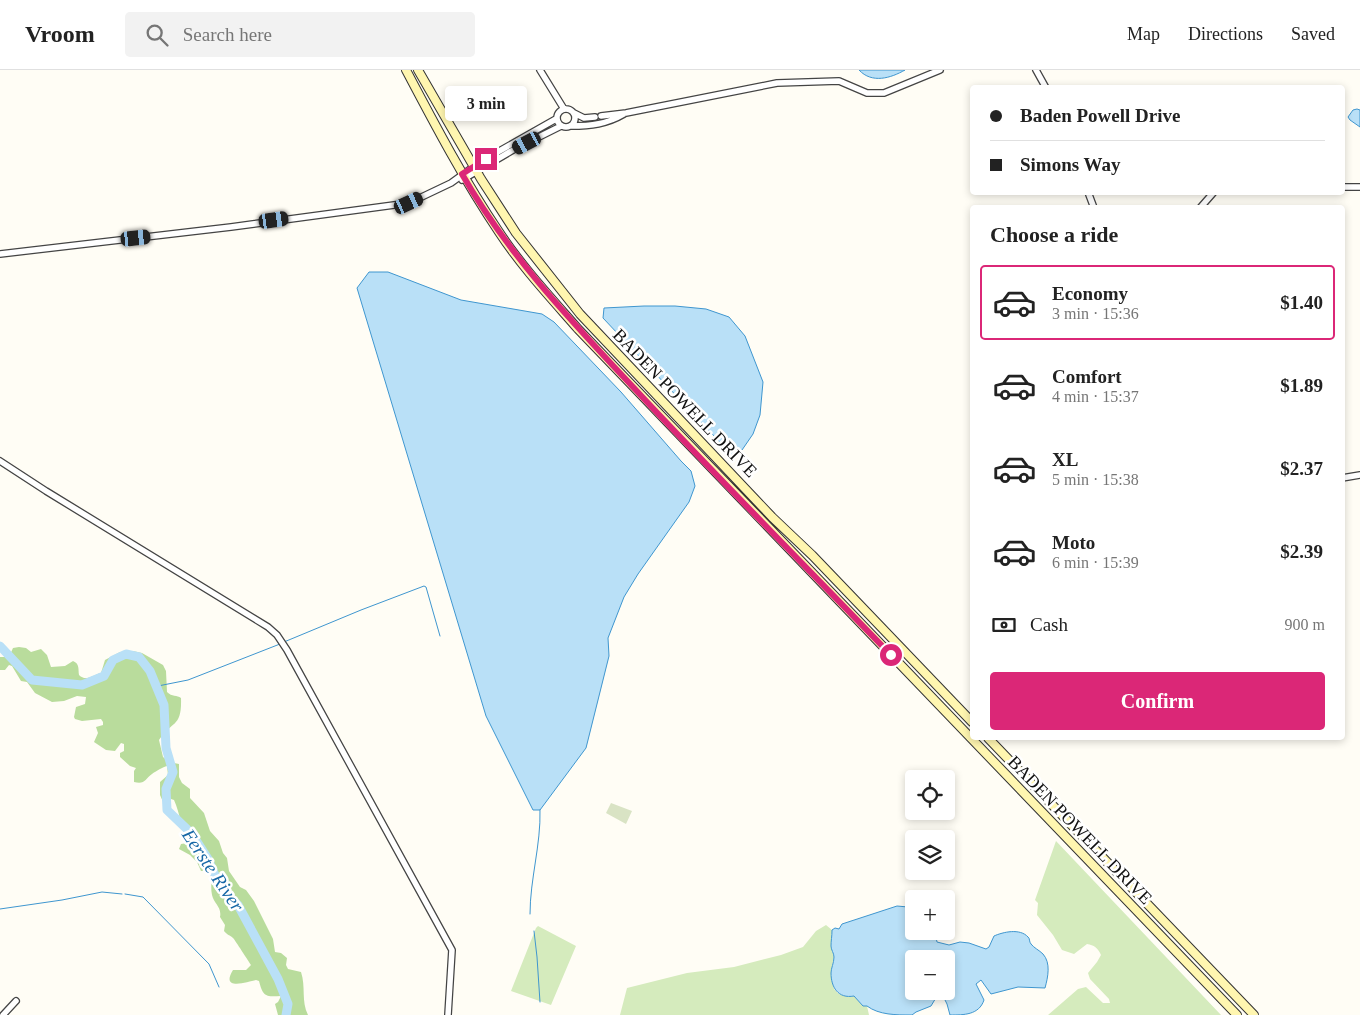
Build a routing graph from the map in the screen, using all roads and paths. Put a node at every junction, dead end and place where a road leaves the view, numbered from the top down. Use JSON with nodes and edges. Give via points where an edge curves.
{"nodes":[{"id":1,"x":406,"y":70,"type":"edge"},
{"id":2,"x":418,"y":70,"type":"edge"},
{"id":3,"x":540,"y":70,"type":"edge"},
{"id":4,"x":940,"y":70,"type":"edge"},
{"id":5,"x":1036,"y":70,"type":"edge"},
{"id":6,"x":1044,"y":85,"type":"edge"},
{"id":7,"x":564,"y":109,"type":"junction"},
{"id":8,"x":574,"y":113,"type":"junction"},
{"id":9,"x":626,"y":113,"type":"junction"},
{"id":10,"x":556,"y":119,"type":"junction"},
{"id":11,"x":561,"y":126,"type":"junction"},
{"id":12,"x":572,"y":126,"type":"junction"},
{"id":13,"x":475,"y":169,"type":"junction"},
{"id":14,"x":464,"y":176,"type":"junction"},
{"id":15,"x":1345,"y":187,"type":"edge"},
{"id":16,"x":1360,"y":187,"type":"edge"},
{"id":17,"x":1211,"y":195,"type":"edge"},
{"id":18,"x":1203,"y":205,"type":"edge"},
{"id":19,"x":0,"y":254,"type":"edge"},
{"id":20,"x":0,"y":461,"type":"edge"},
{"id":21,"x":1360,"y":476,"type":"edge"},
{"id":22,"x":1345,"y":478,"type":"edge"},
{"id":23,"x":970,"y":720,"type":"edge"},
{"id":24,"x":970,"y":737,"type":"edge"},
{"id":25,"x":973,"y":740,"type":"edge"},
{"id":26,"x":990,"y":740,"type":"edge"},
{"id":27,"x":16,"y":1001,"type":"dead end"},
{"id":28,"x":0,"y":1012,"type":"edge"},
{"id":29,"x":3,"y":1015,"type":"edge"},
{"id":30,"x":448,"y":1015,"type":"edge"},
{"id":31,"x":1237,"y":1015,"type":"edge"},
{"id":32,"x":1254,"y":1015,"type":"edge"}],
"edges":[{"from":1,"to":14,"type":"main road","name":"BADEN POWELL DRIVE"},
{"from":2,"to":13,"type":"main road","name":"BADEN POWELL DRIVE"},
{"from":3,"to":7,"type":"street"},
{"from":4,"to":9,"type":"street","via":[[884,93],[868,93],[839,81],[777,83]]},
{"from":5,"to":6,"type":"street"},
{"from":7,"to":8,"type":"street"},
{"from":7,"to":10,"type":"street"},
{"from":8,"to":9,"type":"street","via":[[584,118]]},
{"from":8,"to":12,"type":"street"},
{"from":9,"to":12,"type":"street","via":[[606,123]]},
{"from":10,"to":11,"type":"street"},
{"from":10,"to":13,"type":"street"},
{"from":11,"to":12,"type":"street"},
{"from":11,"to":13,"type":"street"},
{"from":13,"to":14,"type":"street"},
{"from":13,"to":23,"type":"main road","name":"BADEN POWELL DRIVE","via":[[516,233],[584,318]]},
{"from":14,"to":19,"type":"street","via":[[409,203]]},
{"from":14,"to":24,"type":"main road","name":"BADEN POWELL DRIVE","via":[[499,233],[578,329]]},
{"from":15,"to":16,"type":"street"},
{"from":17,"to":18,"type":"street"},
{"from":20,"to":30,"type":"street","via":[[277,635],[452,950]]},
{"from":21,"to":22,"type":"street"},
{"from":25,"to":31,"type":"main road","name":"BADEN POWELL DRIVE"},
{"from":26,"to":32,"type":"main road","name":"BADEN POWELL DRIVE"},
{"from":27,"to":29,"type":"street"},
{"from":28,"to":29,"type":"street"}]}
